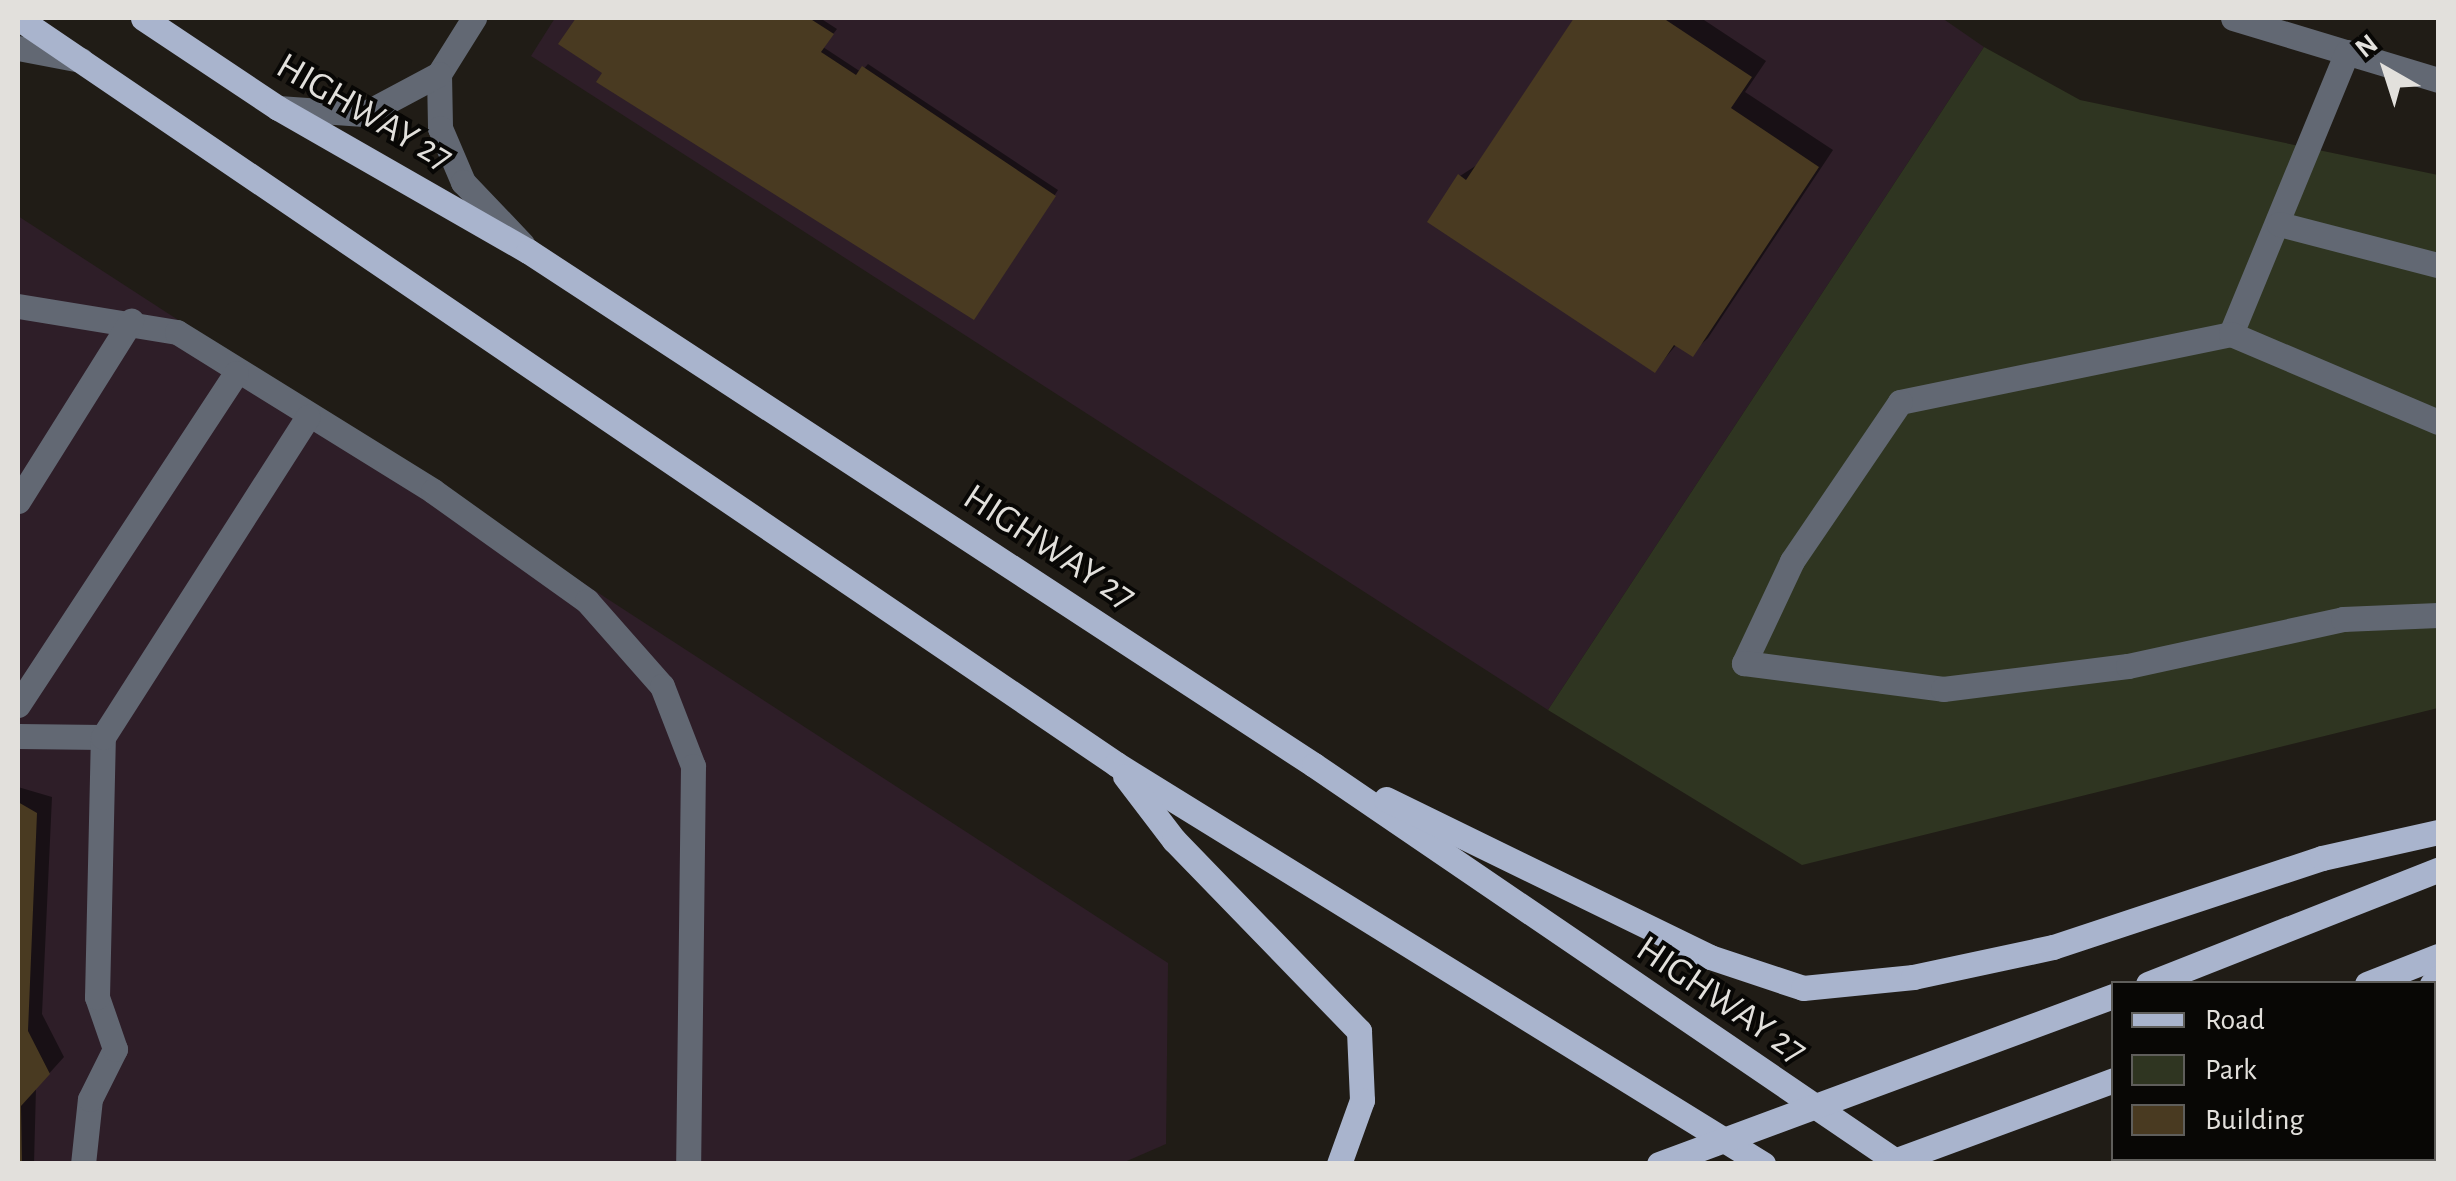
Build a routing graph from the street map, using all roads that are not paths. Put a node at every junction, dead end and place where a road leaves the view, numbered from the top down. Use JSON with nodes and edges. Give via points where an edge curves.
{"nodes":[{"id":1,"x":18,"y":18,"type":"edge"},
{"id":2,"x":143,"y":18,"type":"edge"},
{"id":3,"x":474,"y":18,"type":"edge"},
{"id":4,"x":2233,"y":18,"type":"edge"},
{"id":5,"x":18,"y":48,"type":"edge"},
{"id":6,"x":2347,"y":52,"type":"junction"},
{"id":7,"x":83,"y":60,"type":"junction"},
{"id":8,"x":439,"y":74,"type":"junction"},
{"id":9,"x":2438,"y":80,"type":"edge"},
{"id":10,"x":278,"y":108,"type":"junction"},
{"id":11,"x":2279,"y":224,"type":"junction"},
{"id":12,"x":528,"y":252,"type":"junction"},
{"id":13,"x":2438,"y":265,"type":"edge"},
{"id":14,"x":18,"y":306,"type":"edge"},
{"id":15,"x":131,"y":321,"type":"junction"},
{"id":16,"x":2232,"y":334,"type":"junction"},
{"id":17,"x":236,"y":373,"type":"junction"},
{"id":18,"x":308,"y":417,"type":"junction"},
{"id":19,"x":2438,"y":422,"type":"edge"},
{"id":20,"x":18,"y":501,"type":"edge"},
{"id":21,"x":2438,"y":615,"type":"edge"},
{"id":22,"x":18,"y":705,"type":"edge"},
{"id":23,"x":18,"y":736,"type":"edge"},
{"id":24,"x":104,"y":737,"type":"junction"},
{"id":25,"x":1116,"y":764,"type":"junction"},
{"id":26,"x":1314,"y":765,"type":"junction"},
{"id":27,"x":2438,"y":832,"type":"edge"},
{"id":28,"x":2438,"y":870,"type":"edge"},
{"id":29,"x":2438,"y":956,"type":"edge"},
{"id":30,"x":2156,"y":981,"type":"edge"},
{"id":31,"x":2375,"y":981,"type":"edge"},
{"id":32,"x":2111,"y":997,"type":"edge"},
{"id":33,"x":2111,"y":1081,"type":"edge"},
{"id":34,"x":1813,"y":1108,"type":"junction"},
{"id":35,"x":1724,"y":1139,"type":"junction"},
{"id":36,"x":1894,"y":1162,"type":"edge"},
{"id":37,"x":84,"y":1164,"type":"edge"},
{"id":38,"x":688,"y":1164,"type":"edge"},
{"id":39,"x":1339,"y":1164,"type":"edge"},
{"id":40,"x":1659,"y":1164,"type":"edge"},
{"id":41,"x":1763,"y":1164,"type":"edge"}],
"edges":[{"from":1,"to":7,"type":"main road"},
{"from":2,"to":10,"type":"main road","name":"HIGHWAY 27"},
{"from":3,"to":8,"type":"street"},
{"from":4,"to":6,"type":"street"},
{"from":5,"to":7,"type":"street"},
{"from":6,"to":9,"type":"street"},
{"from":6,"to":11,"type":"street"},
{"from":7,"to":25,"type":"main road"},
{"from":8,"to":10,"type":"street","via":[[364,114]]},
{"from":8,"to":12,"type":"street","via":[[447,153]]},
{"from":10,"to":12,"type":"main road","name":"HIGHWAY 27"},
{"from":11,"to":13,"type":"street"},
{"from":11,"to":16,"type":"street"},
{"from":12,"to":26,"type":"main road","name":"HIGHWAY 27"},
{"from":14,"to":15,"type":"street"},
{"from":15,"to":17,"type":"street","via":[[177,332]]},
{"from":15,"to":20,"type":"street"},
{"from":16,"to":19,"type":"street"},
{"from":16,"to":21,"type":"street","via":[[1900,402],[1792,561],[1744,663],[1943,689],[2128,666],[2343,619]]},
{"from":17,"to":18,"type":"street"},
{"from":17,"to":22,"type":"street"},
{"from":18,"to":24,"type":"street"},
{"from":18,"to":38,"type":"street","via":[[587,601],[662,686],[693,766]]},
{"from":23,"to":24,"type":"street"},
{"from":24,"to":37,"type":"street","via":[[97,997],[114,1048],[90,1099]]},
{"from":25,"to":35,"type":"main road"},
{"from":25,"to":39,"type":"main road","via":[[1174,840],[1359,1031],[1362,1100]]},
{"from":26,"to":27,"type":"main road","via":[[1710,957],[1803,988],[1913,978],[2053,947],[2322,858]]},
{"from":26,"to":34,"type":"main road","name":"HIGHWAY 27"},
{"from":28,"to":30,"type":"main road"},
{"from":29,"to":31,"type":"main road"},
{"from":32,"to":34,"type":"main road"},
{"from":33,"to":36,"type":"main road"},
{"from":34,"to":35,"type":"main road"},
{"from":34,"to":36,"type":"main road","name":"HIGHWAY 27"},
{"from":35,"to":40,"type":"main road"},
{"from":35,"to":41,"type":"main road"}]}
